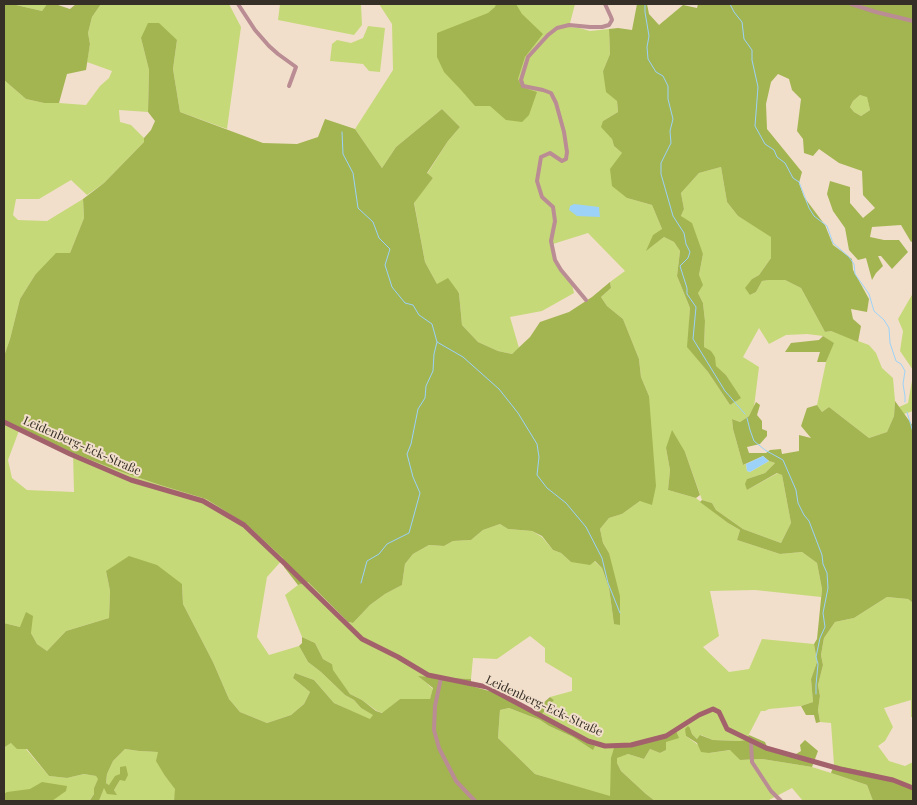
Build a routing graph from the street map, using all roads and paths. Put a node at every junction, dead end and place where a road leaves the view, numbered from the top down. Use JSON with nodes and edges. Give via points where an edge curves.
{"nodes":[{"id":1,"x":238,"y":4,"type":"edge"},
{"id":2,"x":605,"y":4,"type":"edge"},
{"id":3,"x":851,"y":4,"type":"edge"},
{"id":4,"x":913,"y":21,"type":"edge"},
{"id":5,"x":289,"y":86,"type":"dead end"},
{"id":6,"x":586,"y":300,"type":"dead end"},
{"id":7,"x":4,"y":422,"type":"edge"},
{"id":8,"x":441,"y":678,"type":"junction"},
{"id":9,"x":751,"y":741,"type":"junction"},
{"id":10,"x":913,"y":788,"type":"edge"},
{"id":11,"x":475,"y":801,"type":"edge"},
{"id":12,"x":780,"y":801,"type":"edge"}],
"edges":[{"from":1,"to":5,"type":"street","via":[[269,46],[296,67]]},
{"from":2,"to":6,"type":"street","via":[[611,23],[590,27],[569,25],[552,31],[528,57],[521,80],[523,86],[551,93],[556,103],[565,138],[566,159],[562,161],[550,153],[541,157],[537,182],[542,197],[553,206],[555,221],[551,241],[555,260]]},
{"from":3,"to":4,"type":"street"},
{"from":7,"to":8,"type":"street","name":"Leidenberg-Eck-Straße","via":[[131,480],[203,501],[244,526],[362,638],[428,675]]},
{"from":8,"to":9,"type":"street","name":"Leidenberg-Eck-Straße","via":[[487,688],[588,741],[604,746],[631,745],[666,736],[713,709],[719,712],[727,729]]},
{"from":8,"to":11,"type":"street","via":[[434,730],[439,748],[456,781]]},
{"from":9,"to":10,"type":"street","name":"Leidenberg-Eck-Straße","via":[[766,748]]},
{"from":9,"to":12,"type":"street","via":[[752,762]]}]}
